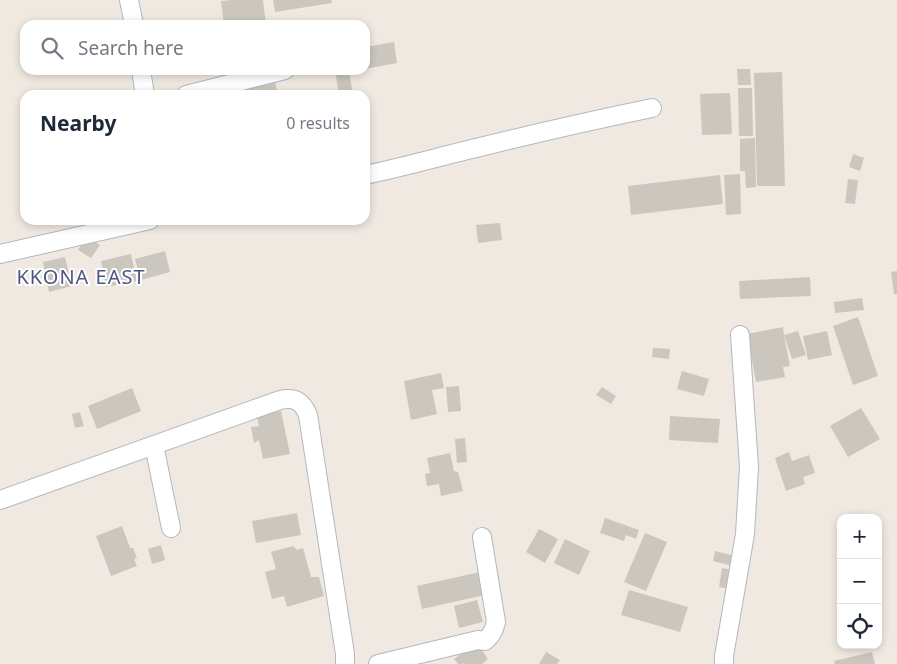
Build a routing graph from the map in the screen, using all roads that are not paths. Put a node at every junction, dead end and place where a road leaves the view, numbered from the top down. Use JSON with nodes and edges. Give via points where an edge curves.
{"nodes":[{"id":1,"x":129,"y":0,"type":"edge"},
{"id":2,"x":133,"y":20,"type":"edge"},
{"id":3,"x":142,"y":75,"type":"edge"},
{"id":4,"x":265,"y":75,"type":"edge"},
{"id":5,"x":144,"y":90,"type":"edge"},
{"id":6,"x":206,"y":90,"type":"edge"},
{"id":7,"x":652,"y":108,"type":"dead end"},
{"id":8,"x":370,"y":174,"type":"edge"},
{"id":9,"x":128,"y":225,"type":"edge"},
{"id":10,"x":0,"y":254,"type":"edge"},
{"id":11,"x":740,"y":335,"type":"dead end"},
{"id":12,"x":154,"y":445,"type":"junction"},
{"id":13,"x":0,"y":500,"type":"edge"},
{"id":14,"x":171,"y":528,"type":"dead end"},
{"id":15,"x":482,"y":537,"type":"dead end"},
{"id":16,"x":345,"y":664,"type":"edge"},
{"id":17,"x":378,"y":664,"type":"edge"},
{"id":18,"x":724,"y":664,"type":"edge"}],
"edges":[{"from":1,"to":2,"type":"street"},
{"from":3,"to":5,"type":"street"},
{"from":4,"to":6,"type":"street"},
{"from":7,"to":8,"type":"street"},
{"from":9,"to":10,"type":"street"},
{"from":11,"to":18,"type":"street","via":[[749,467],[745,534]]},
{"from":12,"to":13,"type":"street"},
{"from":12,"to":14,"type":"street"},
{"from":12,"to":16,"type":"street","via":[[280,400],[297,401],[305,407]]},
{"from":15,"to":17,"type":"street","via":[[496,622],[491,636],[485,641]]}]}
